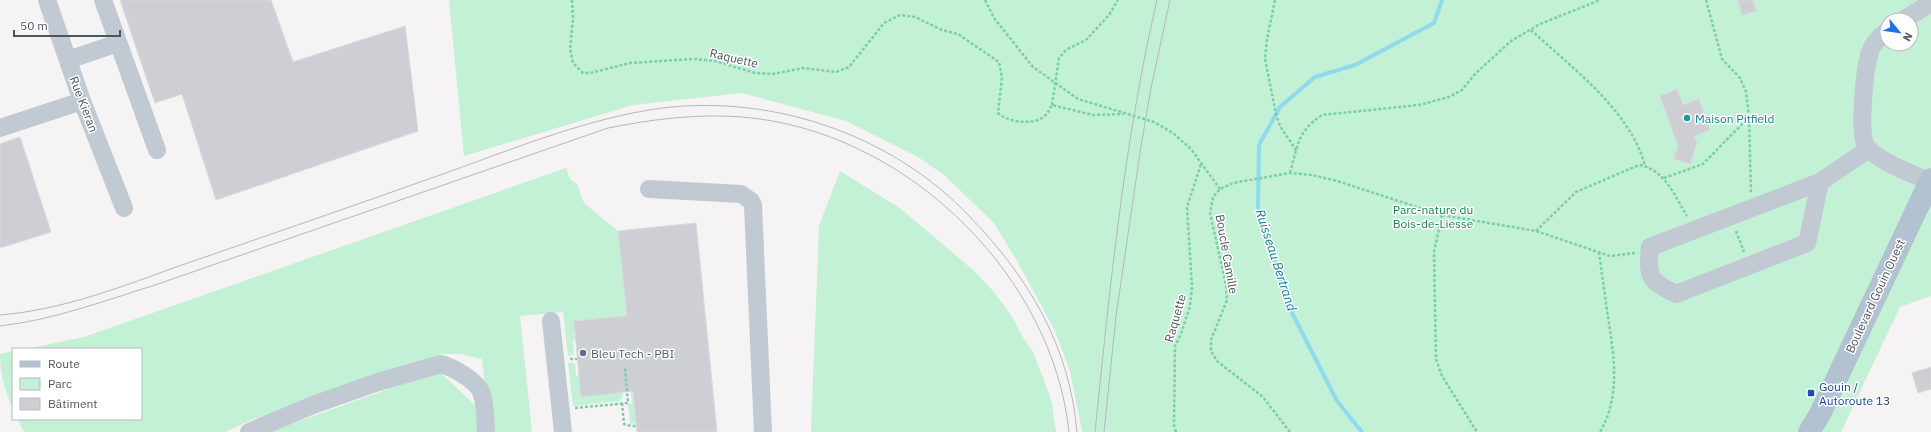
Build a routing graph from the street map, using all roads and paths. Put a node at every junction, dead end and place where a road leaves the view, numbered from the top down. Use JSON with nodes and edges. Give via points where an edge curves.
{"nodes":[{"id":1,"x":47,"y":0,"type":"edge"},
{"id":2,"x":103,"y":0,"type":"edge"},
{"id":3,"x":572,"y":0,"type":"edge"},
{"id":4,"x":985,"y":0,"type":"edge"},
{"id":5,"x":1118,"y":0,"type":"edge"},
{"id":6,"x":1275,"y":0,"type":"edge"},
{"id":7,"x":1600,"y":0,"type":"edge"},
{"id":8,"x":1706,"y":0,"type":"edge"},
{"id":9,"x":1931,"y":3,"type":"edge"},
{"id":10,"x":1916,"y":12,"type":"edge"},
{"id":11,"x":1531,"y":30,"type":"junction"},
{"id":12,"x":1879,"y":39,"type":"edge"},
{"id":13,"x":118,"y":43,"type":"junction"},
{"id":14,"x":68,"y":60,"type":"junction"},
{"id":15,"x":1056,"y":84,"type":"junction"},
{"id":16,"x":82,"y":101,"type":"junction"},
{"id":17,"x":1052,"y":105,"type":"junction"},
{"id":18,"x":1123,"y":114,"type":"junction"},
{"id":19,"x":1749,"y":117,"type":"junction"},
{"id":20,"x":0,"y":128,"type":"edge"},
{"id":21,"x":1869,"y":149,"type":"junction"},
{"id":22,"x":157,"y":150,"type":"dead end"},
{"id":23,"x":1296,"y":151,"type":"junction"},
{"id":24,"x":1201,"y":163,"type":"junction"},
{"id":25,"x":1645,"y":166,"type":"junction"},
{"id":26,"x":1290,"y":173,"type":"junction"},
{"id":27,"x":1664,"y":178,"type":"junction"},
{"id":28,"x":1930,"y":180,"type":"edge"},
{"id":29,"x":1820,"y":182,"type":"junction"},
{"id":30,"x":649,"y":189,"type":"dead end"},
{"id":31,"x":1220,"y":189,"type":"junction"},
{"id":32,"x":124,"y":208,"type":"dead end"},
{"id":33,"x":1752,"y":209,"type":"junction"},
{"id":34,"x":1442,"y":215,"type":"junction"},
{"id":35,"x":1730,"y":218,"type":"junction"},
{"id":36,"x":1536,"y":230,"type":"junction"},
{"id":37,"x":1695,"y":230,"type":"junction"},
{"id":38,"x":1650,"y":247,"type":"junction"},
{"id":39,"x":1599,"y":252,"type":"junction"},
{"id":40,"x":1749,"y":265,"type":"junction"},
{"id":41,"x":551,"y":321,"type":"dead end"},
{"id":42,"x":625,"y":368,"type":"dead end"},
{"id":43,"x":622,"y":403,"type":"junction"},
{"id":44,"x":571,"y":408,"type":"dead end"},
{"id":45,"x":636,"y":426,"type":"dead end"},
{"id":46,"x":1814,"y":426,"type":"edge"},
{"id":47,"x":250,"y":432,"type":"edge"},
{"id":48,"x":486,"y":432,"type":"edge"},
{"id":49,"x":563,"y":432,"type":"edge"},
{"id":50,"x":763,"y":432,"type":"edge"},
{"id":51,"x":1176,"y":432,"type":"edge"},
{"id":52,"x":1290,"y":432,"type":"edge"},
{"id":53,"x":1477,"y":432,"type":"edge"},
{"id":54,"x":1600,"y":432,"type":"edge"}],
"edges":[{"from":1,"to":14,"type":"street","name":"Rue Kieran"},
{"from":2,"to":13,"type":"street"},
{"from":3,"to":17,"type":"path","name":"Raquette","via":[[570,49],[573,63],[583,73],[630,62],[693,59],[715,61],[755,73],[773,74],[803,68],[836,72],[849,67],[884,23],[900,15],[915,17],[942,30],[958,34],[999,62],[1002,77],[998,113],[1007,120],[1030,121],[1042,118]]},
{"from":4,"to":15,"type":"path","via":[[994,18],[1034,66]]},
{"from":5,"to":15,"type":"path","via":[[1109,15],[1086,40],[1066,50],[1059,58]]},
{"from":6,"to":23,"type":"path","via":[[1265,59],[1280,126]]},
{"from":7,"to":11,"type":"path"},
{"from":8,"to":19,"type":"path","via":[[1722,59],[1740,78],[1746,92]]},
{"from":9,"to":10,"type":"street"},
{"from":11,"to":23,"type":"path","via":[[1511,41],[1475,74],[1462,90],[1449,98],[1419,105],[1322,115],[1309,124],[1300,138]]},
{"from":11,"to":25,"type":"path","via":[[1615,110],[1642,154]]},
{"from":12,"to":21,"type":"street","via":[[1873,45],[1868,63],[1862,133]]},
{"from":13,"to":14,"type":"street"},
{"from":13,"to":22,"type":"street"},
{"from":14,"to":16,"type":"street","name":"Rue Kieran"},
{"from":15,"to":17,"type":"path"},
{"from":15,"to":18,"type":"path","via":[[1078,99]]},
{"from":16,"to":20,"type":"street"},
{"from":16,"to":32,"type":"street","name":"Rue Kieran"},
{"from":17,"to":18,"type":"path","via":[[1094,115]]},
{"from":18,"to":24,"type":"path","via":[[1154,122],[1173,133],[1191,149]]},
{"from":19,"to":27,"type":"path","via":[[1703,164]]},
{"from":19,"to":33,"type":"path"},
{"from":21,"to":28,"type":"street","via":[[1892,163]]},
{"from":21,"to":29,"type":"street"},
{"from":23,"to":26,"type":"path"},
{"from":24,"to":31,"type":"path"},
{"from":24,"to":51,"type":"path","name":"Raquette","via":[[1187,207],[1192,287],[1190,306],[1175,346]]},
{"from":25,"to":27,"type":"path"},
{"from":25,"to":36,"type":"path","via":[[1639,165],[1576,192]]},
{"from":26,"to":31,"type":"path","via":[[1233,183]]},
{"from":26,"to":34,"type":"path","via":[[1337,181]]},
{"from":27,"to":37,"type":"path"},
{"from":28,"to":46,"type":"main road","name":"Boulevard Gouin Ouest"},
{"from":29,"to":33,"type":"street"},
{"from":29,"to":40,"type":"street","via":[[1807,243]]},
{"from":30,"to":50,"type":"street","via":[[741,194],[751,200]]},
{"from":31,"to":52,"type":"path","name":"Boucle Camille","via":[[1214,197],[1210,213],[1226,285],[1226,300],[1210,340],[1211,351],[1218,361],[1263,398]]},
{"from":33,"to":35,"type":"street"},
{"from":34,"to":36,"type":"path"},
{"from":34,"to":53,"type":"path","via":[[1434,252],[1436,359],[1442,376]]},
{"from":35,"to":37,"type":"street"},
{"from":35,"to":40,"type":"path"},
{"from":36,"to":39,"type":"path"},
{"from":37,"to":38,"type":"street"},
{"from":38,"to":39,"type":"path","via":[[1630,254],[1610,256]]},
{"from":38,"to":40,"type":"street","via":[[1648,268],[1656,285],[1676,294]]},
{"from":39,"to":54,"type":"path","via":[[1614,361],[1612,395]]},
{"from":41,"to":49,"type":"street"},
{"from":42,"to":43,"type":"path","via":[[628,403]]},
{"from":43,"to":44,"type":"path"},
{"from":43,"to":45,"type":"path","via":[[624,424]]},
{"from":47,"to":48,"type":"street","via":[[313,405],[378,382],[441,364],[467,377],[481,390]]}]}
